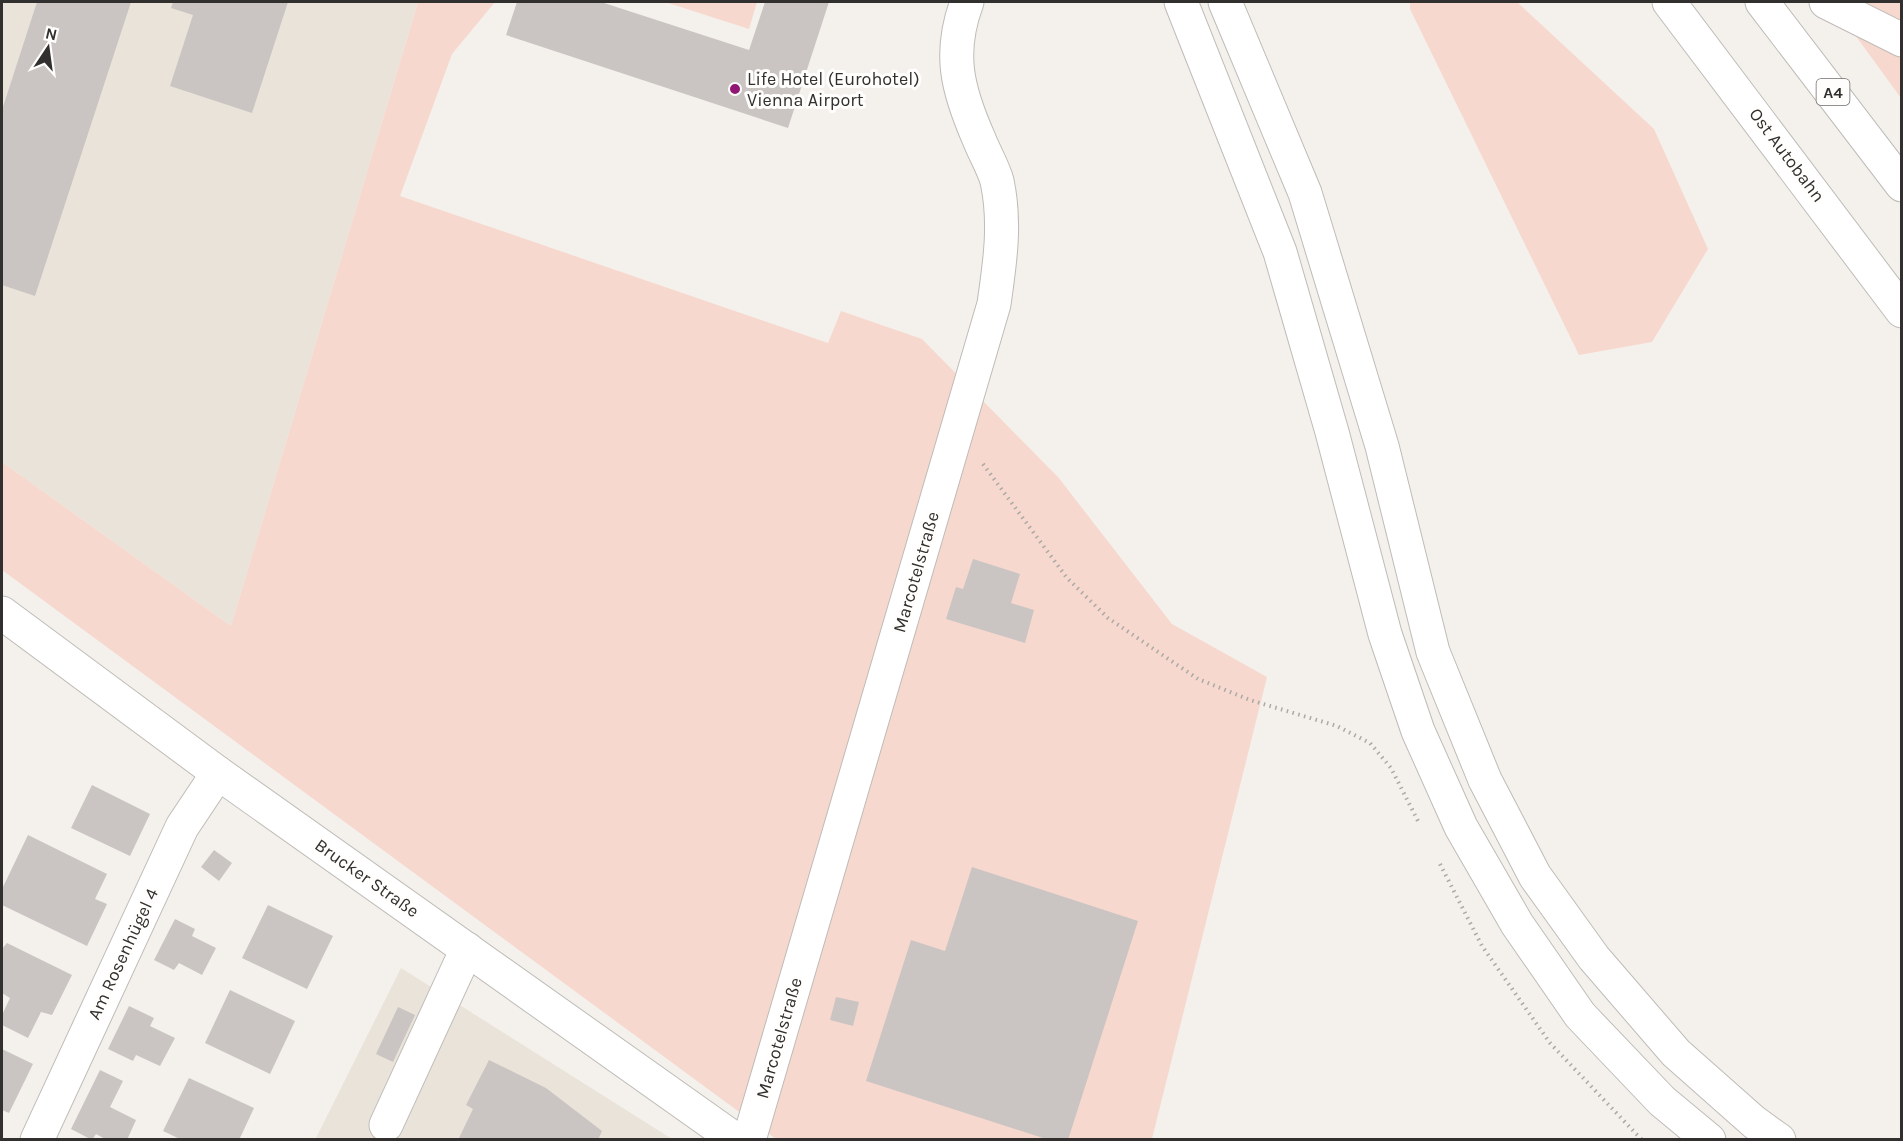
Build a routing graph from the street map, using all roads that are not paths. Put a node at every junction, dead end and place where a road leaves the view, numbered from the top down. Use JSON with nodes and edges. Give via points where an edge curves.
{"nodes":[{"id":1,"x":967,"y":2,"type":"edge"},
{"id":2,"x":1181,"y":2,"type":"edge"},
{"id":3,"x":1225,"y":2,"type":"edge"},
{"id":4,"x":1669,"y":2,"type":"edge"},
{"id":5,"x":1762,"y":2,"type":"edge"},
{"id":6,"x":1826,"y":2,"type":"edge"},
{"id":7,"x":1902,"y":40,"type":"edge"},
{"id":8,"x":1902,"y":185,"type":"edge"},
{"id":9,"x":1902,"y":311,"type":"edge"},
{"id":10,"x":2,"y":613,"type":"edge"},
{"id":11,"x":219,"y":773,"type":"junction"},
{"id":12,"x":467,"y":950,"type":"junction"},
{"id":13,"x":386,"y":1125,"type":"dead end"},
{"id":14,"x":37,"y":1140,"type":"edge"},
{"id":15,"x":736,"y":1140,"type":"edge"},
{"id":16,"x":749,"y":1140,"type":"edge"},
{"id":17,"x":1709,"y":1140,"type":"edge"},
{"id":18,"x":1779,"y":1140,"type":"edge"}],
"edges":[{"from":1,"to":16,"type":"main road","name":"Marcotelstraße","via":[[957,28],[957,74],[968,113],[996,180],[1003,237],[994,304]]},
{"from":2,"to":17,"type":"main road","via":[[1280,252],[1385,634],[1418,731],[1461,827],[1517,924],[1580,1015],[1662,1101]]},
{"from":3,"to":18,"type":"main road","via":[[1305,193],[1382,446],[1433,652],[1485,780],[1535,876],[1594,958],[1676,1053]]},
{"from":4,"to":9,"type":"main road","name":"Ost Autobahn"},
{"from":5,"to":8,"type":"main road","number":"A4"},
{"from":6,"to":7,"type":"main road"},
{"from":10,"to":11,"type":"main road","name":"Brucker Straße"},
{"from":11,"to":12,"type":"main road","name":"Brucker Straße"},
{"from":11,"to":14,"type":"main road","name":"Am Rosenhügel 4","via":[[182,827]]},
{"from":12,"to":13,"type":"main road"},
{"from":12,"to":15,"type":"main road","name":"Brucker Straße"}]}
